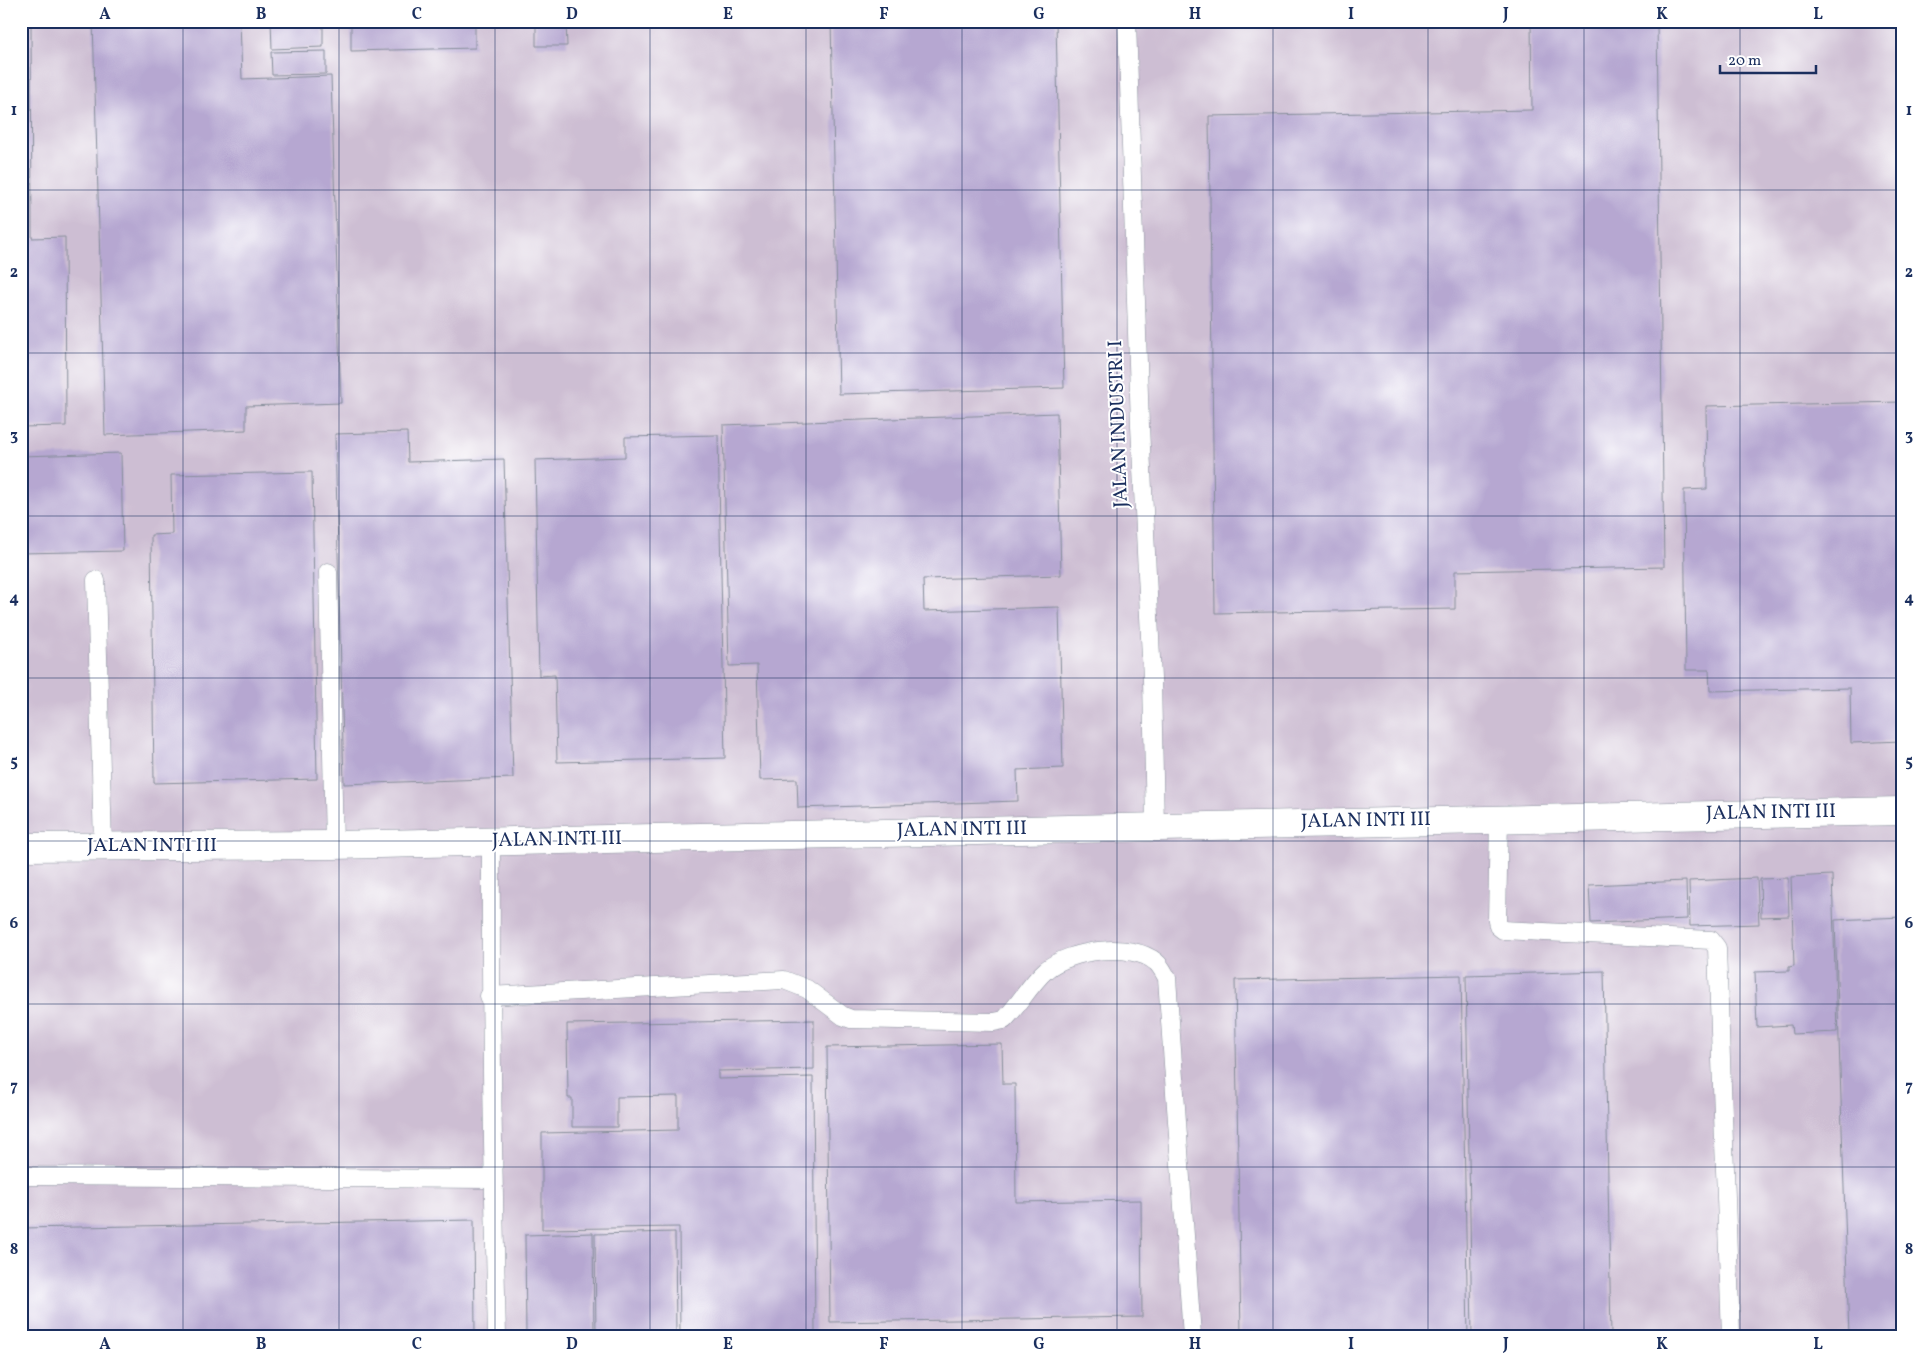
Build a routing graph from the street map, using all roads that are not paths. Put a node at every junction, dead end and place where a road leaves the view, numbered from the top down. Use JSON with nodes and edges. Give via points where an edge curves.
{"nodes":[{"id":1,"x":1127,"y":21,"type":"edge"},
{"id":2,"x":328,"y":572,"type":"dead end"},
{"id":3,"x":96,"y":580,"type":"dead end"},
{"id":4,"x":1902,"y":811,"type":"edge"},
{"id":5,"x":1499,"y":818,"type":"junction"},
{"id":6,"x":1155,"y":826,"type":"junction"},
{"id":7,"x":491,"y":841,"type":"junction"},
{"id":8,"x":334,"y":845,"type":"junction"},
{"id":9,"x":21,"y":847,"type":"edge"},
{"id":10,"x":103,"y":847,"type":"junction"},
{"id":11,"x":489,"y":996,"type":"junction"},
{"id":12,"x":21,"y":1176,"type":"edge"},
{"id":13,"x":493,"y":1180,"type":"junction"},
{"id":14,"x":497,"y":1336,"type":"edge"},
{"id":15,"x":1192,"y":1336,"type":"edge"},
{"id":16,"x":1732,"y":1336,"type":"edge"}],
"edges":[{"from":1,"to":6,"type":"lane","name":"JALAN INDUSTRI I"},
{"from":2,"to":8,"type":"lane"},
{"from":3,"to":10,"type":"lane"},
{"from":4,"to":5,"type":"street","name":"JALAN INTI III"},
{"from":5,"to":6,"type":"street","name":"JALAN INTI III"},
{"from":5,"to":16,"type":"lane","via":[[1497,921],[1503,930],[1711,940],[1717,948]]},
{"from":6,"to":7,"type":"street","name":"JALAN INTI III"},
{"from":7,"to":8,"type":"street","name":"JALAN INTI III"},
{"from":7,"to":11,"type":"lane"},
{"from":8,"to":10,"type":"street","name":"JALAN INTI III"},
{"from":9,"to":10,"type":"street","name":"JALAN INTI III"},
{"from":11,"to":13,"type":"lane"},
{"from":11,"to":15,"type":"lane","via":[[784,980],[807,989],[851,1019],[994,1022],[1004,1020],[1047,970],[1065,959],[1119,949],[1136,952],[1156,962],[1167,978]]},
{"from":12,"to":13,"type":"lane"},
{"from":13,"to":14,"type":"lane"}]}
